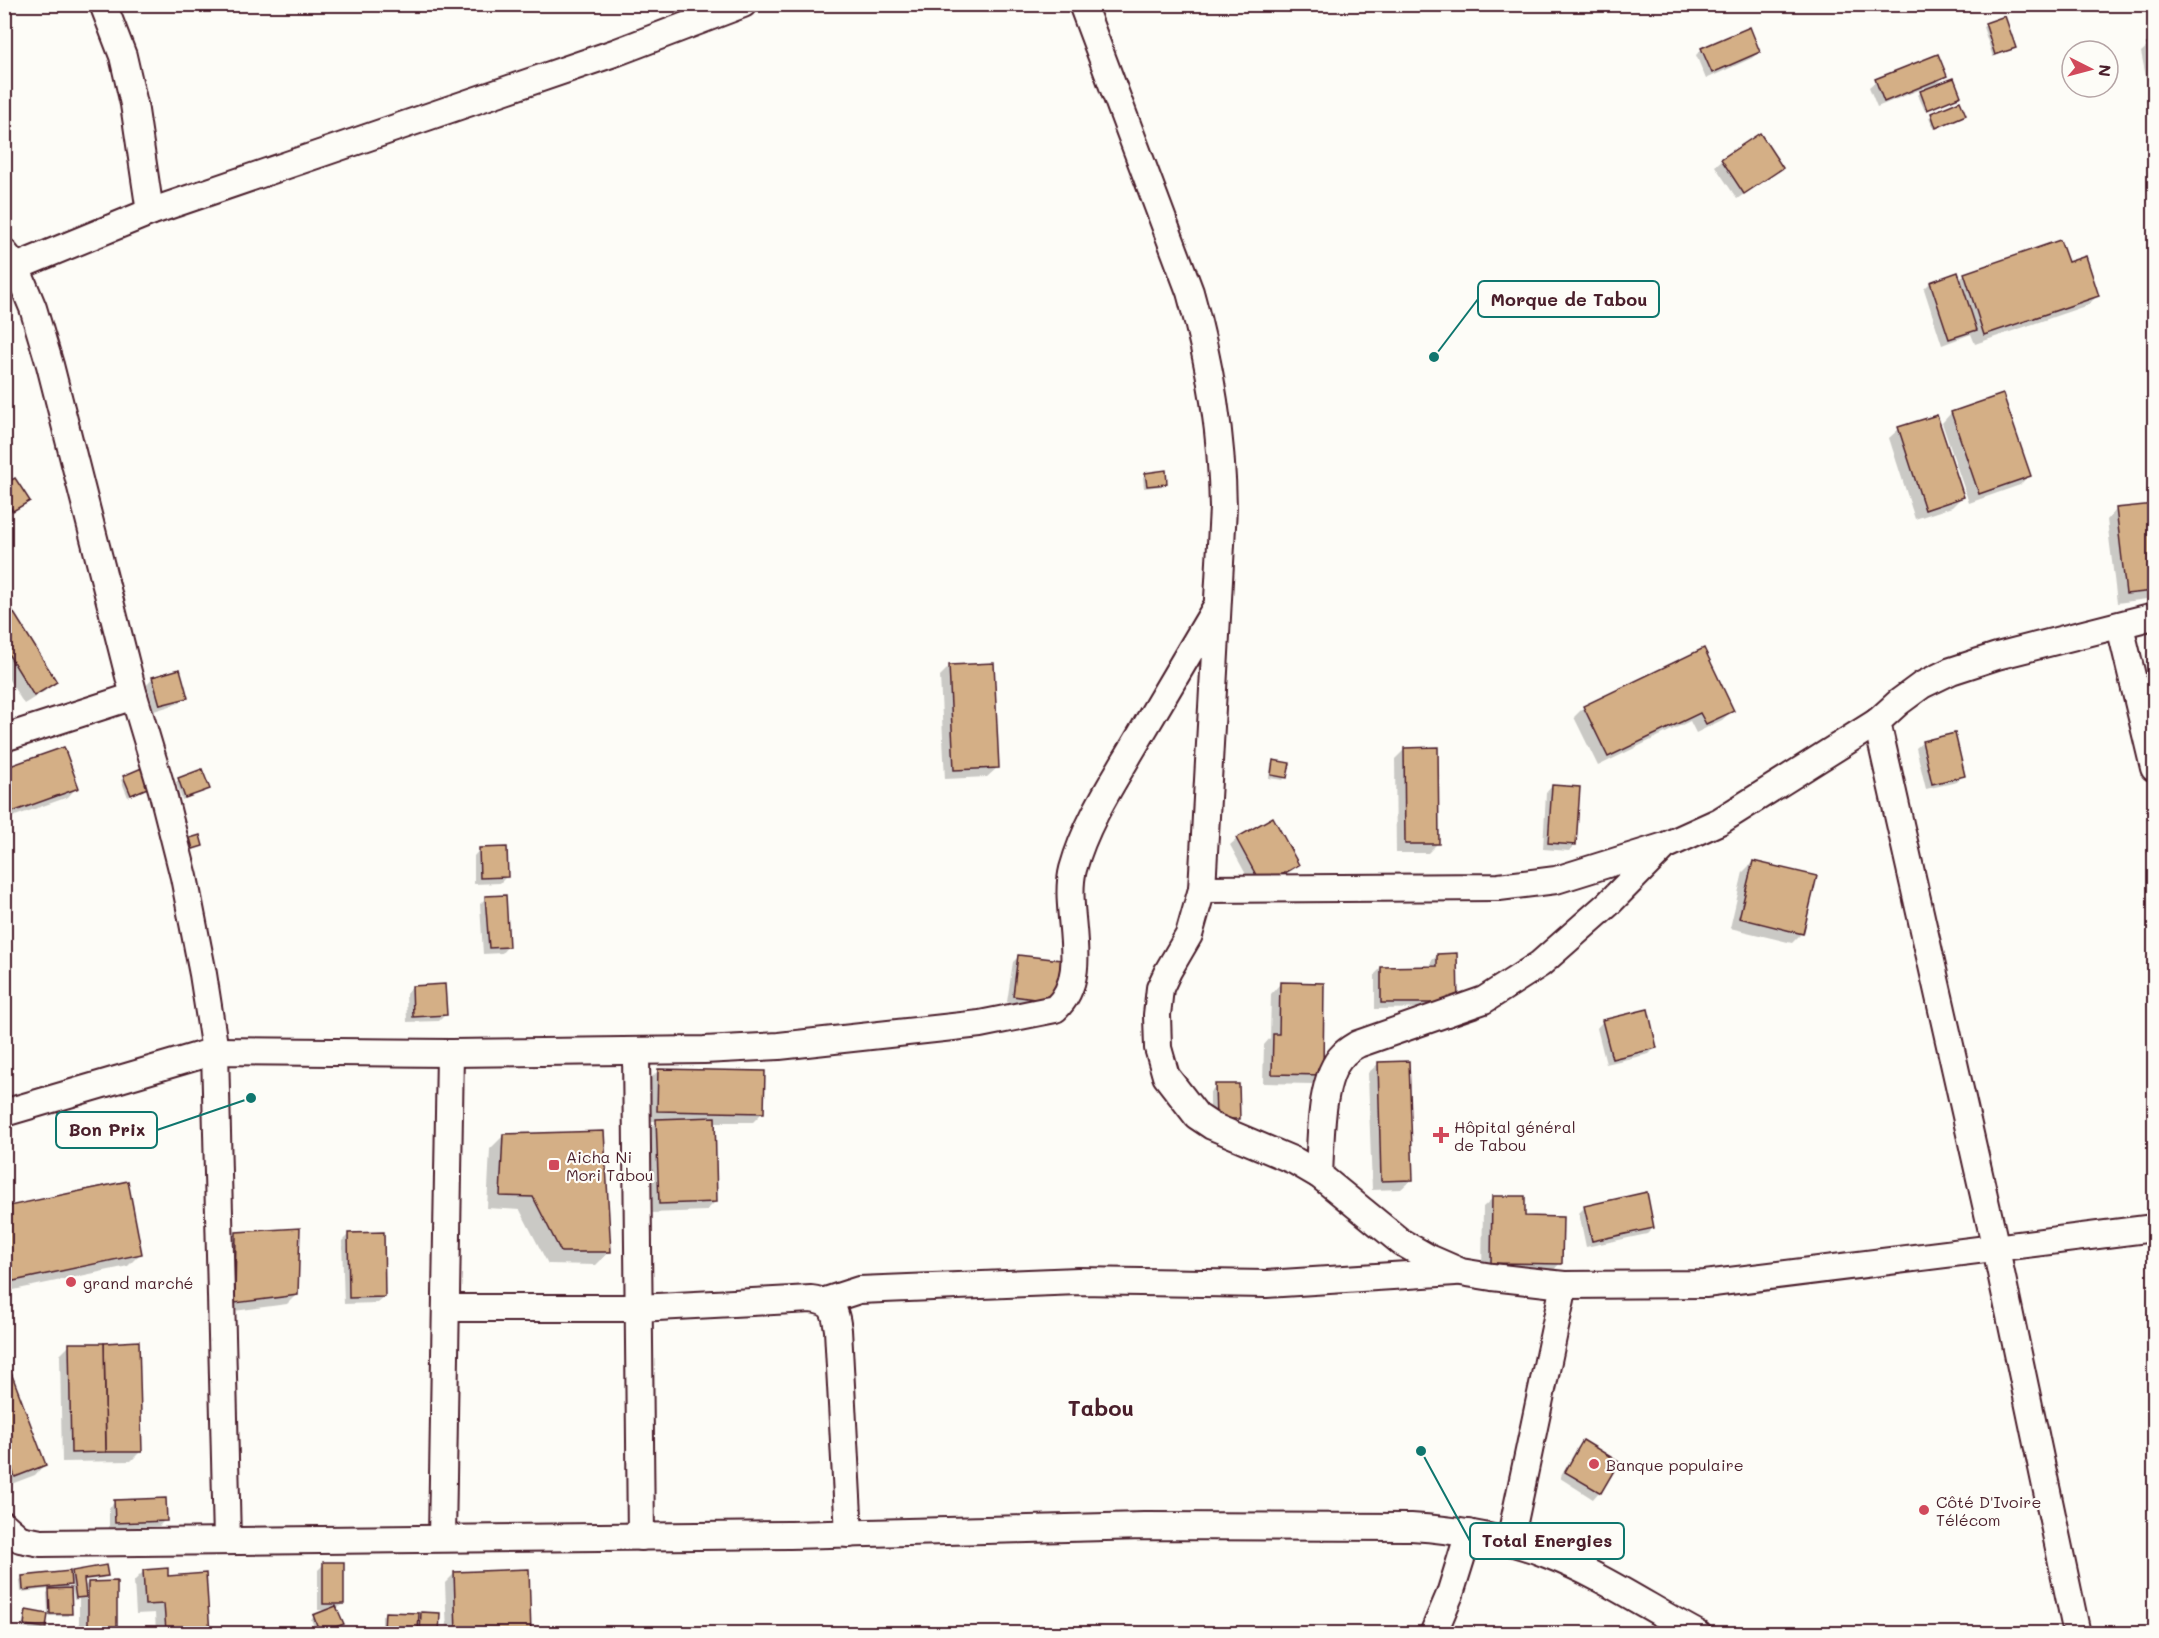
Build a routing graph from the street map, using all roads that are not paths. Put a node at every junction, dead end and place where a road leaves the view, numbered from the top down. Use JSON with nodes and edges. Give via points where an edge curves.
{"nodes":[{"id":1,"x":104,"y":4,"type":"edge"},
{"id":2,"x":743,"y":4,"type":"edge"},
{"id":3,"x":1082,"y":4,"type":"edge"},
{"id":4,"x":708,"y":10,"type":"edge"},
{"id":5,"x":150,"y":212,"type":"junction"},
{"id":6,"x":10,"y":259,"type":"edge"},
{"id":7,"x":1217,"y":606,"type":"junction"},
{"id":8,"x":2154,"y":616,"type":"edge"},
{"id":9,"x":2120,"y":626,"type":"junction"},
{"id":10,"x":134,"y":696,"type":"junction"},
{"id":11,"x":1877,"y":722,"type":"junction"},
{"id":12,"x":4,"y":738,"type":"edge"},
{"id":13,"x":2154,"y":768,"type":"edge"},
{"id":14,"x":1665,"y":846,"type":"junction"},
{"id":15,"x":1202,"y":889,"type":"junction"},
{"id":16,"x":215,"y":1051,"type":"junction"},
{"id":17,"x":636,"y":1051,"type":"junction"},
{"id":18,"x":450,"y":1053,"type":"junction"},
{"id":19,"x":4,"y":1113,"type":"edge"},
{"id":20,"x":1319,"y":1175,"type":"junction"},
{"id":21,"x":2154,"y":1228,"type":"edge"},
{"id":22,"x":1995,"y":1250,"type":"junction"},
{"id":23,"x":1461,"y":1272,"type":"junction"},
{"id":24,"x":1564,"y":1285,"type":"junction"},
{"id":25,"x":825,"y":1301,"type":"junction"},
{"id":26,"x":446,"y":1308,"type":"junction"},
{"id":27,"x":638,"y":1308,"type":"junction"},
{"id":28,"x":4,"y":1525,"type":"edge"},
{"id":29,"x":849,"y":1533,"type":"junction"},
{"id":30,"x":1469,"y":1533,"type":"junction"},
{"id":31,"x":641,"y":1537,"type":"junction"},
{"id":32,"x":442,"y":1538,"type":"junction"},
{"id":33,"x":228,"y":1540,"type":"junction"},
{"id":34,"x":1510,"y":1541,"type":"junction"},
{"id":35,"x":1433,"y":1634,"type":"edge"},
{"id":36,"x":1698,"y":1634,"type":"edge"},
{"id":37,"x":2077,"y":1634,"type":"edge"}],
"edges":[{"from":1,"to":5,"type":"street","via":[[123,56],[134,104]]},
{"from":2,"to":4,"type":"street"},
{"from":3,"to":7,"type":"street","via":[[1202,332],[1222,466]]},
{"from":4,"to":5,"type":"street","via":[[617,52]]},
{"from":5,"to":6,"type":"street"},
{"from":6,"to":10,"type":"street","via":[[33,308],[50,365]]},
{"from":7,"to":15,"type":"street"},
{"from":7,"to":17,"type":"street","via":[[1106,793],[1079,848],[1070,884],[1075,955],[1071,983],[1064,1001],[1055,1009],[980,1024],[778,1046]]},
{"from":8,"to":9,"type":"street"},
{"from":9,"to":11,"type":"street","via":[[1951,671],[1922,685]]},
{"from":9,"to":13,"type":"street"},
{"from":10,"to":12,"type":"street"},
{"from":10,"to":16,"type":"street","via":[[184,878]]},
{"from":11,"to":14,"type":"street","via":[[1720,821]]},
{"from":11,"to":22,"type":"street"},
{"from":14,"to":15,"type":"street","via":[[1556,879],[1499,887]]},
{"from":14,"to":20,"type":"street","via":[[1608,904],[1540,964],[1484,1000],[1358,1044],[1342,1055],[1327,1083]]},
{"from":15,"to":20,"type":"street","via":[[1189,935],[1160,988],[1158,1048],[1166,1076],[1197,1116],[1212,1126]]},
{"from":16,"to":18,"type":"street"},
{"from":16,"to":19,"type":"street"},
{"from":16,"to":33,"type":"street"},
{"from":17,"to":18,"type":"street"},
{"from":17,"to":27,"type":"street"},
{"from":18,"to":26,"type":"street"},
{"from":20,"to":23,"type":"street","via":[[1401,1242]]},
{"from":21,"to":22,"type":"street"},
{"from":22,"to":24,"type":"street","via":[[1705,1284]]},
{"from":22,"to":37,"type":"street"},
{"from":23,"to":24,"type":"street"},
{"from":23,"to":25,"type":"street","via":[[1266,1284],[1078,1281],[859,1290]]},
{"from":24,"to":34,"type":"street"},
{"from":25,"to":27,"type":"street"},
{"from":25,"to":29,"type":"street","via":[[836,1314],[838,1330]]},
{"from":26,"to":27,"type":"street"},
{"from":26,"to":32,"type":"street"},
{"from":27,"to":31,"type":"street"},
{"from":28,"to":33,"type":"street","via":[[20,1539],[41,1543]]},
{"from":29,"to":30,"type":"street","via":[[1144,1526],[1411,1527]]},
{"from":29,"to":31,"type":"street"},
{"from":30,"to":34,"type":"street"},
{"from":30,"to":35,"type":"street"},
{"from":31,"to":32,"type":"street"},
{"from":32,"to":33,"type":"street"},
{"from":34,"to":36,"type":"street","via":[[1596,1577]]}]}
